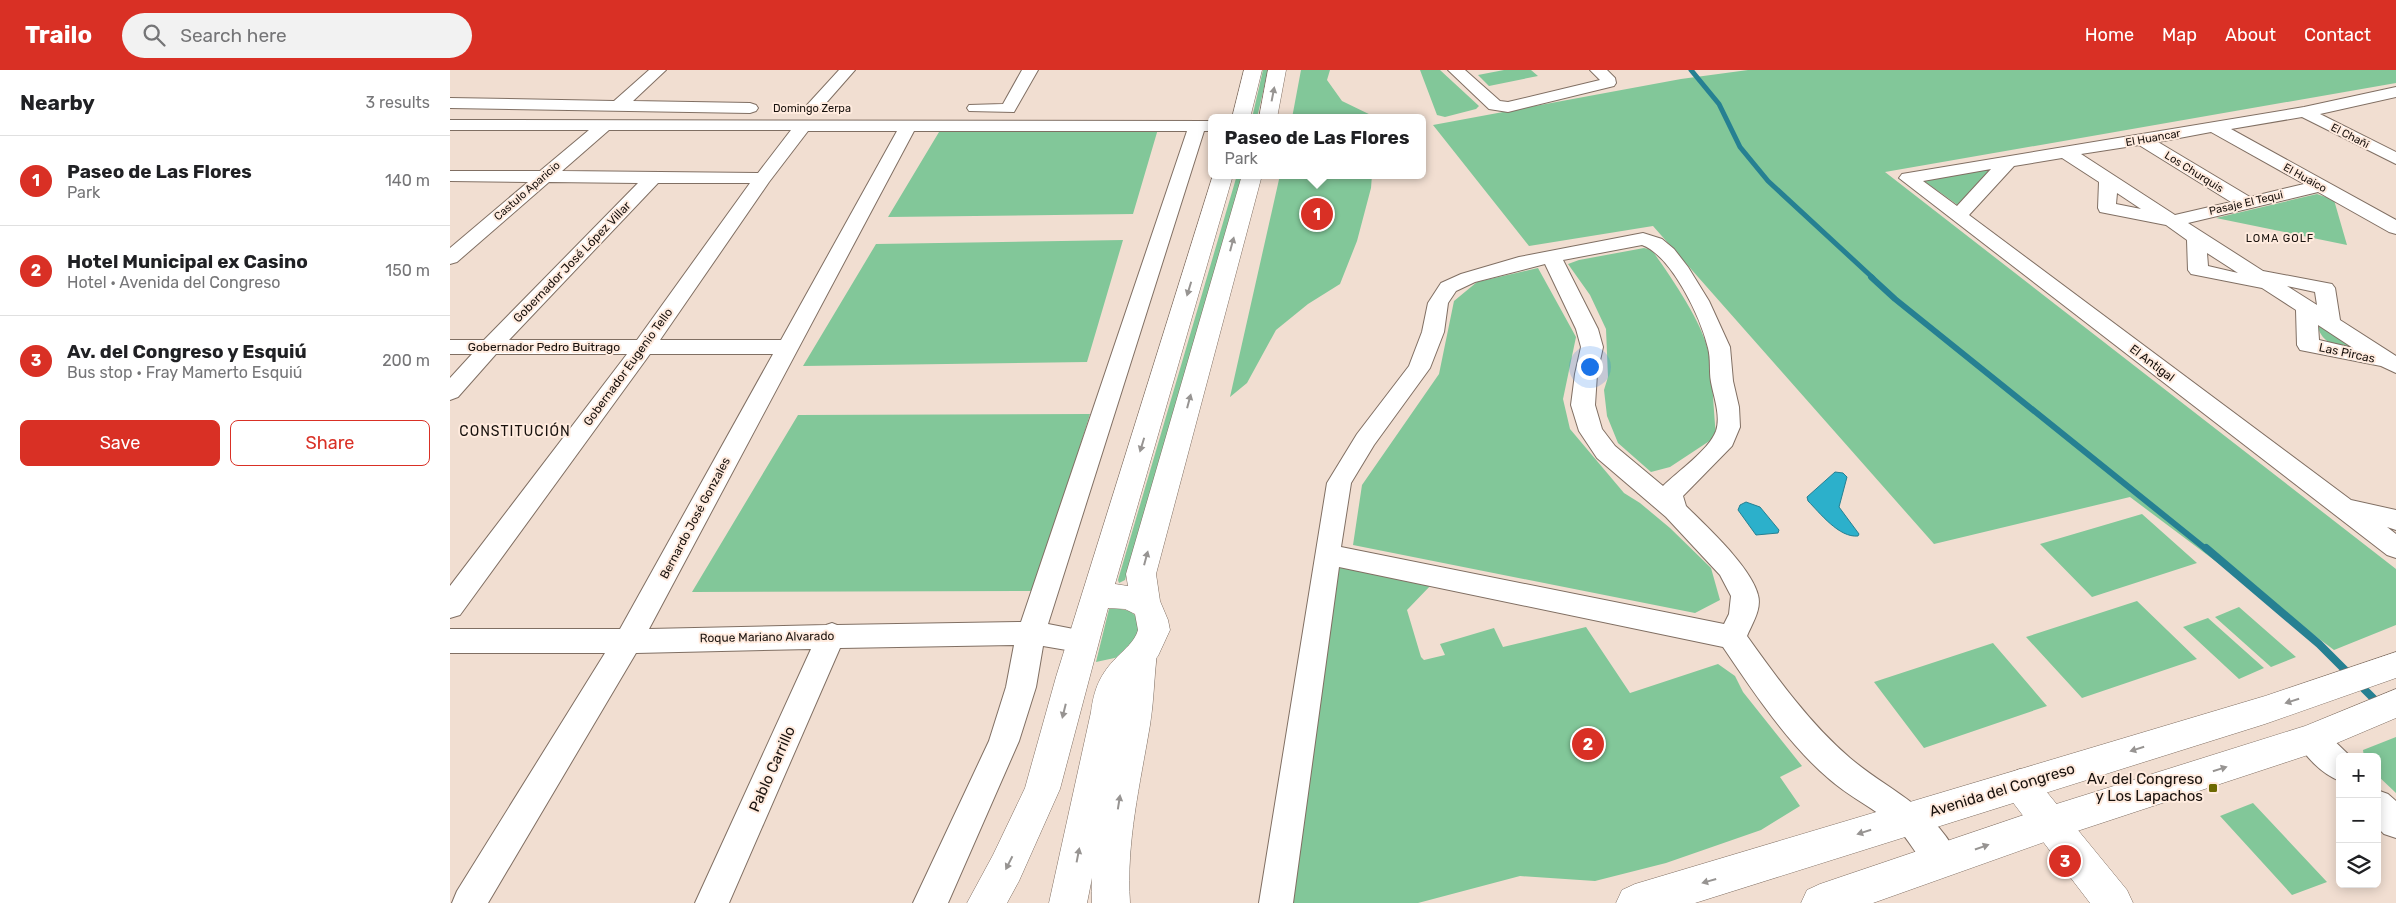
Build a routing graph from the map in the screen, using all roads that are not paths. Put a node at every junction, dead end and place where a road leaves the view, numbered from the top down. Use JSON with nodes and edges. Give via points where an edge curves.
{"nodes":[{"id":1,"x":658,"y":70,"type":"edge"},
{"id":2,"x":847,"y":70,"type":"edge"},
{"id":3,"x":1030,"y":70,"type":"edge"},
{"id":4,"x":1253,"y":70,"type":"edge"},
{"id":5,"x":1278,"y":70,"type":"edge"},
{"id":6,"x":1456,"y":70,"type":"edge"},
{"id":7,"x":1598,"y":70,"type":"edge"},
{"id":8,"x":2392,"y":95,"type":"edge"},
{"id":9,"x":450,"y":103,"type":"edge"},
{"id":10,"x":617,"y":107,"type":"junction"},
{"id":11,"x":764,"y":108,"type":"dead end"},
{"id":12,"x":833,"y":108,"type":"dead end"},
{"id":13,"x":959,"y":108,"type":"dead end"},
{"id":14,"x":2304,"y":112,"type":"junction"},
{"id":15,"x":804,"y":114,"type":"junction"},
{"id":16,"x":1242,"y":114,"type":"edge"},
{"id":17,"x":1269,"y":114,"type":"edge"},
{"id":18,"x":450,"y":125,"type":"edge"},
{"id":19,"x":604,"y":125,"type":"junction"},
{"id":20,"x":909,"y":125,"type":"junction"},
{"id":21,"x":1205,"y":126,"type":"edge"},
{"id":22,"x":2214,"y":127,"type":"junction"},
{"id":23,"x":2143,"y":140,"type":"junction"},
{"id":24,"x":2067,"y":153,"type":"junction"},
{"id":25,"x":2396,"y":159,"type":"edge"},
{"id":26,"x":2009,"y":161,"type":"junction"},
{"id":27,"x":450,"y":176,"type":"edge"},
{"id":28,"x":543,"y":177,"type":"junction"},
{"id":29,"x":653,"y":177,"type":"junction"},
{"id":30,"x":763,"y":178,"type":"junction"},
{"id":31,"x":1908,"y":178,"type":"joint"},
{"id":32,"x":1222,"y":179,"type":"edge"},
{"id":33,"x":1251,"y":179,"type":"edge"},
{"id":34,"x":2321,"y":186,"type":"junction"},
{"id":35,"x":2246,"y":203,"type":"junction"},
{"id":36,"x":1958,"y":216,"type":"junction"},
{"id":37,"x":2172,"y":221,"type":"junction"},
{"id":38,"x":2396,"y":228,"type":"edge"},
{"id":39,"x":2197,"y":237,"type":"junction"},
{"id":40,"x":1552,"y":257,"type":"junction"},
{"id":41,"x":450,"y":258,"type":"edge"},
{"id":42,"x":2253,"y":274,"type":"junction"},
{"id":43,"x":2271,"y":285,"type":"junction"},
{"id":44,"x":2306,"y":308,"type":"junction"},
{"id":45,"x":2330,"y":323,"type":"junction"},
{"id":46,"x":491,"y":346,"type":"junction"},
{"id":47,"x":450,"y":347,"type":"edge"},
{"id":48,"x":788,"y":347,"type":"junction"},
{"id":49,"x":643,"y":348,"type":"junction"},
{"id":50,"x":2395,"y":361,"type":"edge"},
{"id":51,"x":450,"y":392,"type":"edge"},
{"id":52,"x":2340,"y":506,"type":"junction"},
{"id":53,"x":1675,"y":510,"type":"junction"},
{"id":54,"x":2396,"y":520,"type":"edge"},
{"id":55,"x":2396,"y":548,"type":"edge"},
{"id":56,"x":1327,"y":554,"type":"junction"},
{"id":57,"x":1096,"y":597,"type":"junction"},
{"id":58,"x":1146,"y":606,"type":"junction"},
{"id":59,"x":450,"y":607,"type":"edge"},
{"id":60,"x":1031,"y":633,"type":"junction"},
{"id":61,"x":832,"y":635,"type":"junction"},
{"id":62,"x":1732,"y":637,"type":"junction"},
{"id":63,"x":450,"y":641,"type":"edge"},
{"id":64,"x":628,"y":641,"type":"junction"},
{"id":65,"x":1084,"y":641,"type":"junction"},
{"id":66,"x":1135,"y":658,"type":"junction"},
{"id":67,"x":2396,"y":665,"type":"edge"},
{"id":68,"x":1072,"y":677,"type":"junction"},
{"id":69,"x":2387,"y":707,"type":"edge"},
{"id":70,"x":2311,"y":739,"type":"junction"},
{"id":71,"x":2336,"y":764,"type":"edge"},
{"id":72,"x":2020,"y":785,"type":"junction"},
{"id":73,"x":2381,"y":809,"type":"edge"},
{"id":74,"x":1909,"y":818,"type":"junction"},
{"id":75,"x":2050,"y":823,"type":"junction"},
{"id":76,"x":2396,"y":823,"type":"edge"},
{"id":77,"x":1943,"y":860,"type":"junction"},
{"id":78,"x":469,"y":903,"type":"edge"},
{"id":79,"x":712,"y":903,"type":"edge"},
{"id":80,"x":930,"y":903,"type":"edge"},
{"id":81,"x":986,"y":903,"type":"edge"},
{"id":82,"x":1068,"y":903,"type":"edge"},
{"id":83,"x":1111,"y":903,"type":"edge"},
{"id":84,"x":1276,"y":903,"type":"edge"},
{"id":85,"x":1635,"y":903,"type":"edge"},
{"id":86,"x":1820,"y":903,"type":"edge"},
{"id":87,"x":2114,"y":903,"type":"edge"}],
"edges":[{"from":1,"to":10,"type":"street"},
{"from":2,"to":15,"type":"street","name":"Gobernador Eugenio Tello"},
{"from":3,"to":13,"type":"street","via":[[1008,108]]},
{"from":4,"to":16,"type":"main road"},
{"from":17,"to":5,"type":"main road","one_way":true},
{"from":6,"to":7,"type":"street","via":[[1495,106],[1508,107],[1608,83]]},
{"from":8,"to":14,"type":"street","name":"El Huancar"},
{"from":9,"to":10,"type":"street","name":"Domingo Zerpa"},
{"from":10,"to":11,"type":"street","name":"Domingo Zerpa"},
{"from":12,"to":15,"type":"street","name":"Domingo Zerpa"},
{"from":14,"to":22,"type":"street","name":"El Huancar"},
{"from":14,"to":25,"type":"street","name":"El Chañi"},
{"from":15,"to":19,"type":"street"},
{"from":15,"to":20,"type":"street"},
{"from":15,"to":30,"type":"street","name":"Gobernador Eugenio Tello"},
{"from":18,"to":19,"type":"street"},
{"from":19,"to":28,"type":"street","name":"Castulo Aparicio"},
{"from":20,"to":21,"type":"street"},
{"from":20,"to":48,"type":"street","name":"Bernardo José Gonzales"},
{"from":21,"to":60,"type":"street"},
{"from":22,"to":23,"type":"street","name":"El Huancar"},
{"from":22,"to":34,"type":"street","name":"El Huaico"},
{"from":23,"to":24,"type":"street","name":"El Huancar"},
{"from":23,"to":35,"type":"street","name":"Los Churquis"},
{"from":24,"to":26,"type":"street","name":"El Huancar"},
{"from":24,"to":37,"type":"street","name":"Las Pircas"},
{"from":26,"to":31,"type":"street","name":"El Huancar"},
{"from":26,"to":36,"type":"street"},
{"from":27,"to":28,"type":"street"},
{"from":28,"to":29,"type":"street"},
{"from":28,"to":41,"type":"street","name":"Castulo Aparicio"},
{"from":29,"to":30,"type":"street"},
{"from":29,"to":46,"type":"street","name":"Gobernador José López Villar"},
{"from":30,"to":49,"type":"street","name":"Gobernador Eugenio Tello"},
{"from":31,"to":36,"type":"street","name":"El Antigal"},
{"from":32,"to":57,"type":"main road","one_way":true},
{"from":58,"to":33,"type":"main road","one_way":true,"via":[[1141,574]]},
{"from":34,"to":35,"type":"street","name":"Pasaje El Tequi"},
{"from":34,"to":38,"type":"street","name":"El Huaico"},
{"from":35,"to":37,"type":"street","name":"Pasaje El Tequi"},
{"from":36,"to":52,"type":"street","name":"El Antigal"},
{"from":37,"to":39,"type":"street","name":"Las Pircas"},
{"from":39,"to":42,"type":"street","name":"Las Pircas"},
{"from":39,"to":43,"type":"street","name":"Las Pircas","via":[[2198,270]]},
{"from":40,"to":53,"type":"street","via":[[1587,328],[1592,348],[1583,405],[1591,431],[1606,452]]},
{"from":40,"to":53,"type":"street","via":[[1651,240],[1664,249],[1685,277],[1713,332],[1720,350],[1719,367],[1729,419],[1728,433],[1670,494]]},
{"from":40,"to":56,"type":"street","via":[[1519,263],[1448,287],[1438,303],[1419,368],[1365,440],[1339,483]]},
{"from":42,"to":43,"type":"street","name":"Las Pircas"},
{"from":42,"to":45,"type":"street","name":"Las Pircas","via":[[2326,288]]},
{"from":43,"to":44,"type":"street","name":"Las Pircas"},
{"from":44,"to":45,"type":"street","name":"Las Pircas"},
{"from":44,"to":50,"type":"street","name":"Las Pircas","via":[[2308,345]]},
{"from":45,"to":50,"type":"street","name":"Las Pircas"},
{"from":46,"to":47,"type":"street","name":"Gobernador Pedro Buitrago"},
{"from":46,"to":49,"type":"street","name":"Gobernador Pedro Buitrago"},
{"from":46,"to":51,"type":"street","name":"Gobernador José López Villar"},
{"from":48,"to":49,"type":"street","name":"Gobernador Pedro Buitrago"},
{"from":48,"to":64,"type":"street","name":"Bernardo José Gonzales"},
{"from":49,"to":59,"type":"street","name":"Gobernador Eugenio Tello"},
{"from":52,"to":54,"type":"street"},
{"from":52,"to":55,"type":"street","name":"El Antigal"},
{"from":53,"to":62,"type":"street","via":[[1730,568],[1746,596],[1743,614]]},
{"from":56,"to":62,"type":"street"},
{"from":56,"to":84,"type":"street"},
{"from":57,"to":58,"type":"main road","via":[[1118,595],[1134,598]]},
{"from":57,"to":65,"type":"main road"},
{"from":58,"to":66,"type":"main road","via":[[1152,615],[1154,628],[1150,641]]},
{"from":60,"to":61,"type":"street","name":"Roque Mariano Alvarado"},
{"from":60,"to":65,"type":"street","name":"Roque Mariano Alvarado"},
{"from":60,"to":80,"type":"street","via":[[1004,741]]},
{"from":61,"to":64,"type":"street","name":"Roque Mariano Alvarado"},
{"from":61,"to":79,"type":"street","name":"Pablo Carrillo"},
{"from":62,"to":74,"type":"street","via":[[1800,727],[1839,768]]},
{"from":63,"to":64,"type":"street","name":"Roque Mariano Alvarado"},
{"from":64,"to":78,"type":"street","name":"Bernardo José Gonzales"},
{"from":65,"to":68,"type":"main road"},
{"from":66,"to":68,"type":"main road","via":[[1100,676]]},
{"from":82,"to":66,"type":"main road","one_way":true,"via":[[1110,690]]},
{"from":83,"to":66,"type":"main road","one_way":true,"via":[[1109,883],[1114,833],[1134,723]]},
{"from":67,"to":72,"type":"main road","name":"Avenida del Congreso","one_way":true},
{"from":68,"to":81,"type":"main road","one_way":true,"via":[[1042,789],[1006,868]]},
{"from":69,"to":70,"type":"main road"},
{"from":70,"to":71,"type":"street"},
{"from":75,"to":70,"type":"main road","one_way":true},
{"from":72,"to":74,"type":"main road","name":"Avenida del Congreso"},
{"from":72,"to":75,"type":"main road"},
{"from":73,"to":76,"type":"street"},
{"from":74,"to":77,"type":"street"},
{"from":74,"to":85,"type":"main road","name":"Avenida del Congreso","one_way":true},
{"from":77,"to":75,"type":"main road","one_way":true},
{"from":75,"to":87,"type":"main road"},
{"from":77,"to":86,"type":"main road"}]}
